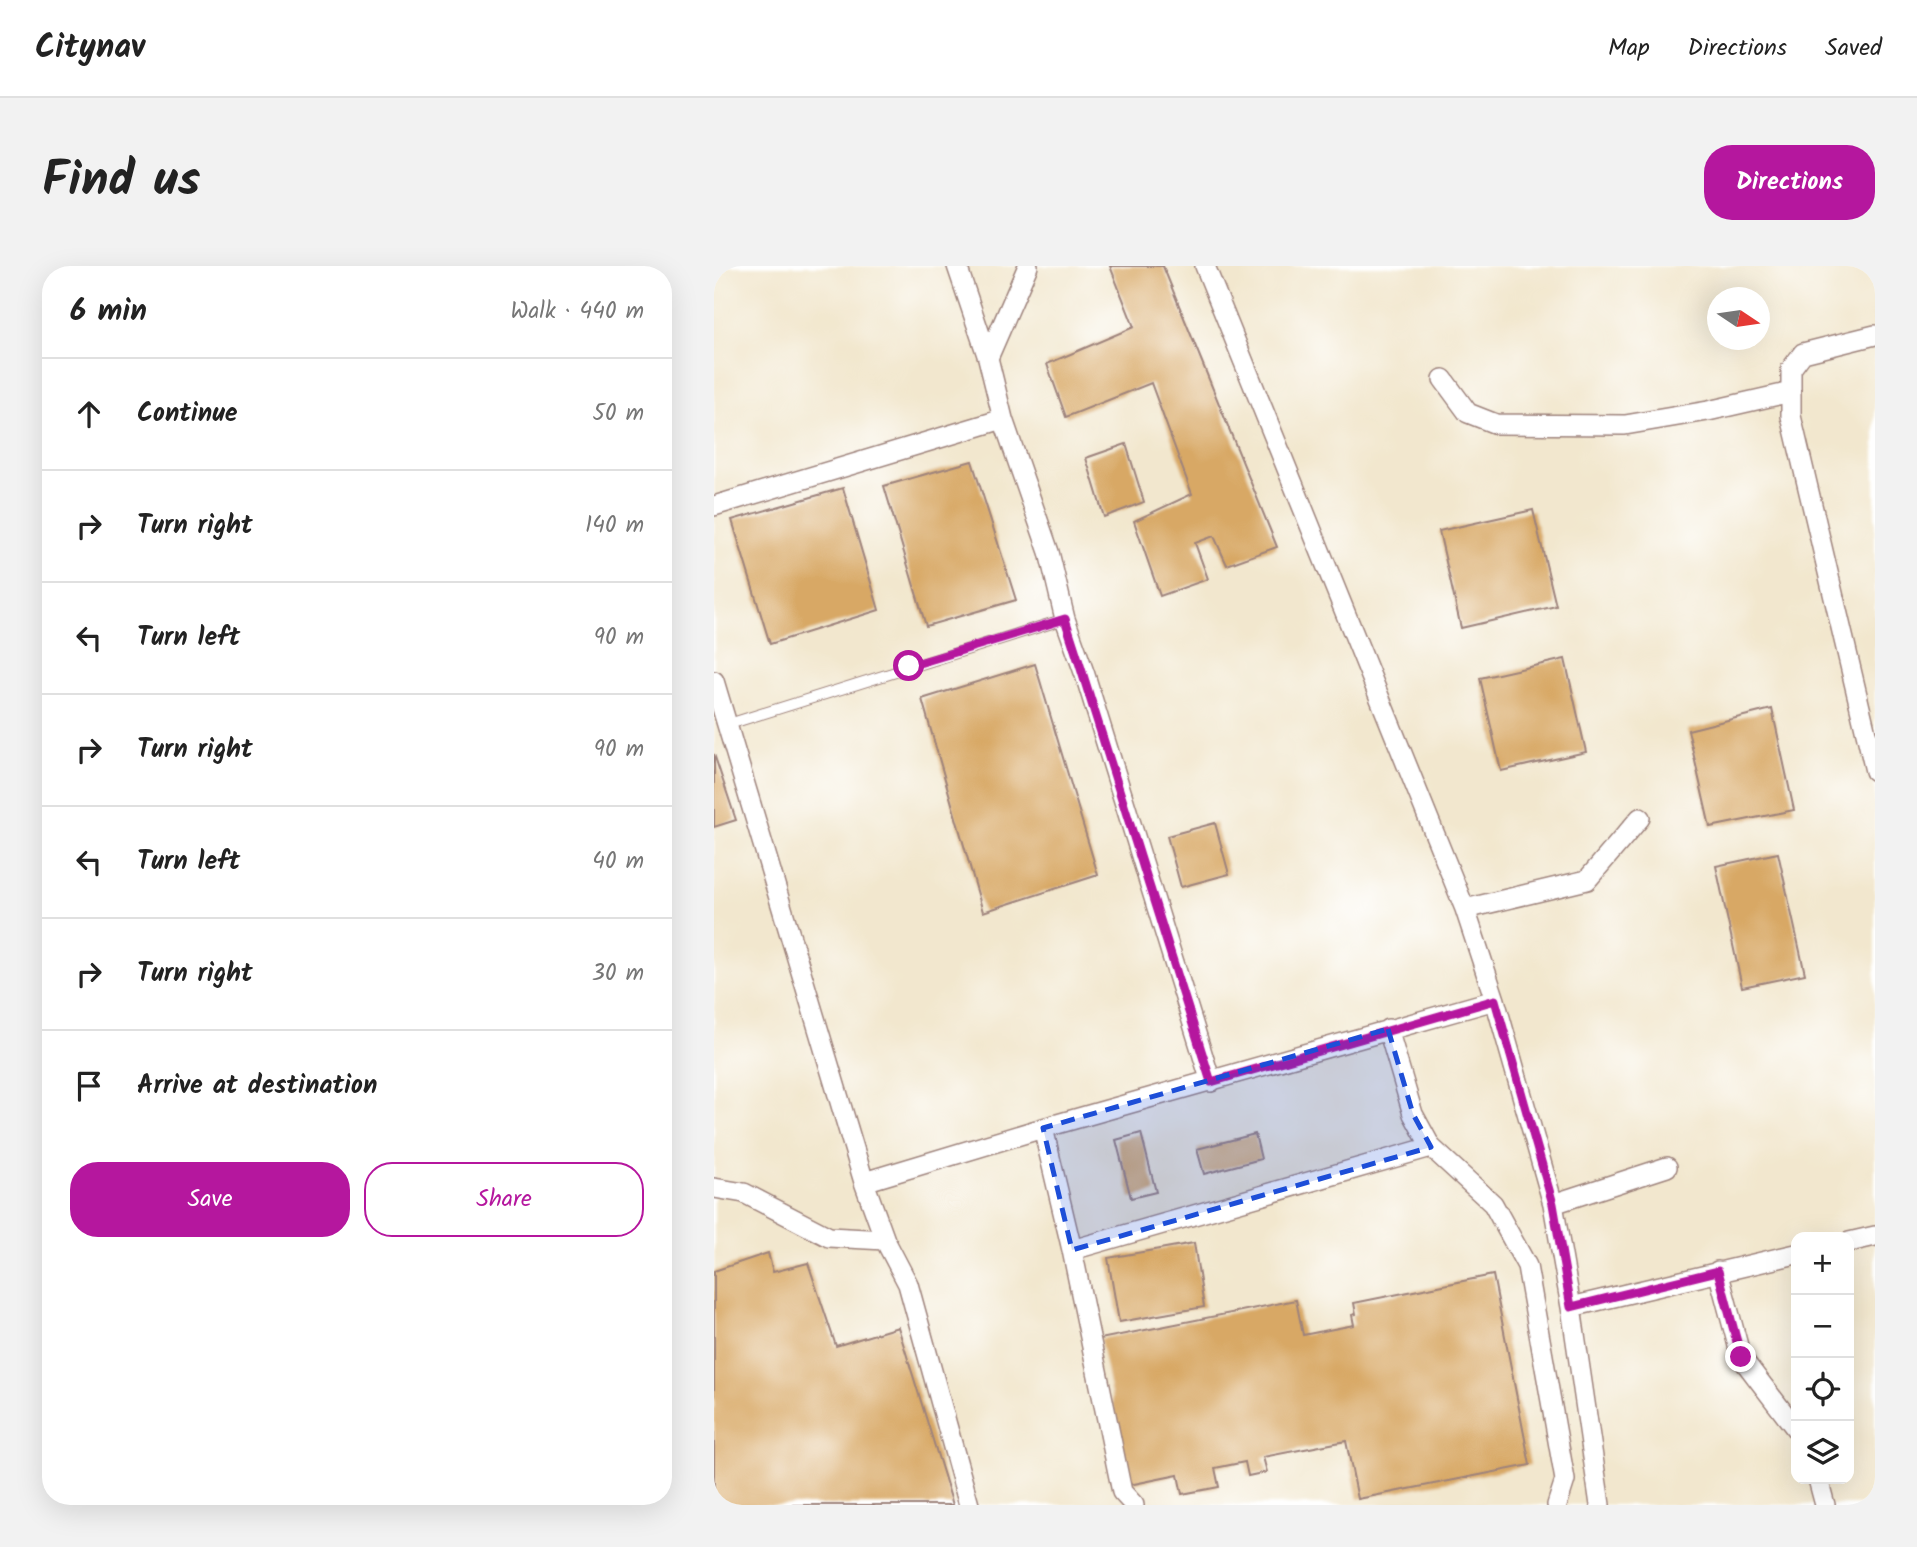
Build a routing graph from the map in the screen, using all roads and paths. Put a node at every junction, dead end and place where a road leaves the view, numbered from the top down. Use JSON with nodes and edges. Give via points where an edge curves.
{"nodes":[{"id":1,"x":957,"y":266,"type":"edge"},
{"id":2,"x":1028,"y":266,"type":"edge"},
{"id":3,"x":1205,"y":266,"type":"edge"},
{"id":4,"x":1875,"y":335,"type":"edge"},
{"id":5,"x":988,"y":358,"type":"junction"},
{"id":6,"x":1443,"y":379,"type":"dead end"},
{"id":7,"x":1791,"y":392,"type":"junction"},
{"id":8,"x":1003,"y":419,"type":"junction"},
{"id":9,"x":714,"y":506,"type":"edge"},
{"id":10,"x":1065,"y":619,"type":"junction"},
{"id":11,"x":714,"y":681,"type":"edge"},
{"id":12,"x":729,"y":724,"type":"junction"},
{"id":13,"x":1875,"y":771,"type":"edge"},
{"id":14,"x":1640,"y":818,"type":"dead end"},
{"id":15,"x":1465,"y":909,"type":"junction"},
{"id":16,"x":1495,"y":1000,"type":"junction"},
{"id":17,"x":1388,"y":1029,"type":"junction"},
{"id":18,"x":1211,"y":1082,"type":"junction"},
{"id":19,"x":1043,"y":1128,"type":"junction"},
{"id":20,"x":1431,"y":1147,"type":"junction"},
{"id":21,"x":1667,"y":1167,"type":"dead end"},
{"id":22,"x":864,"y":1182,"type":"junction"},
{"id":23,"x":714,"y":1188,"type":"edge"},
{"id":24,"x":1553,"y":1204,"type":"junction"},
{"id":25,"x":1875,"y":1236,"type":"edge"},
{"id":26,"x":885,"y":1240,"type":"junction"},
{"id":27,"x":1854,"y":1241,"type":"edge"},
{"id":28,"x":1072,"y":1250,"type":"junction"},
{"id":29,"x":1791,"y":1255,"type":"edge"},
{"id":30,"x":1718,"y":1271,"type":"junction"},
{"id":31,"x":1571,"y":1307,"type":"junction"},
{"id":32,"x":1791,"y":1422,"type":"edge"},
{"id":33,"x":1819,"y":1484,"type":"edge"},
{"id":34,"x":969,"y":1505,"type":"edge"},
{"id":35,"x":1134,"y":1505,"type":"edge"},
{"id":36,"x":1557,"y":1505,"type":"edge"},
{"id":37,"x":1601,"y":1505,"type":"edge"},
{"id":38,"x":1825,"y":1505,"type":"edge"}],
"edges":[{"from":1,"to":5,"type":"street"},
{"from":2,"to":5,"type":"street"},
{"from":3,"to":15,"type":"street"},
{"from":4,"to":7,"type":"street","via":[[1803,353],[1791,369]]},
{"from":5,"to":8,"type":"street"},
{"from":6,"to":7,"type":"street","via":[[1468,413],[1496,424],[1625,425]]},
{"from":7,"to":13,"type":"street","via":[[1791,416]]},
{"from":8,"to":9,"type":"street"},
{"from":8,"to":10,"type":"street","via":[[1049,552]]},
{"from":10,"to":12,"type":"lane"},
{"from":10,"to":18,"type":"street"},
{"from":11,"to":12,"type":"street"},
{"from":12,"to":22,"type":"street"},
{"from":14,"to":15,"type":"street","via":[[1587,880]]},
{"from":15,"to":16,"type":"street"},
{"from":16,"to":17,"type":"street"},
{"from":16,"to":24,"type":"street"},
{"from":17,"to":18,"type":"street"},
{"from":17,"to":20,"type":"street","via":[[1413,1114]]},
{"from":18,"to":19,"type":"street"},
{"from":19,"to":22,"type":"street"},
{"from":19,"to":28,"type":"street"},
{"from":20,"to":28,"type":"street"},
{"from":20,"to":36,"type":"street","via":[[1493,1204],[1527,1266],[1565,1480]]},
{"from":21,"to":24,"type":"street"},
{"from":22,"to":26,"type":"street"},
{"from":23,"to":26,"type":"street","via":[[744,1193],[829,1237]]},
{"from":24,"to":31,"type":"street"},
{"from":25,"to":27,"type":"street"},
{"from":26,"to":34,"type":"street","via":[[908,1283]]},
{"from":28,"to":35,"type":"street","via":[[1122,1492]]},
{"from":29,"to":30,"type":"street"},
{"from":30,"to":31,"type":"street"},
{"from":30,"to":32,"type":"street","via":[[1741,1357]]},
{"from":31,"to":37,"type":"street"},
{"from":33,"to":38,"type":"street"}]}
